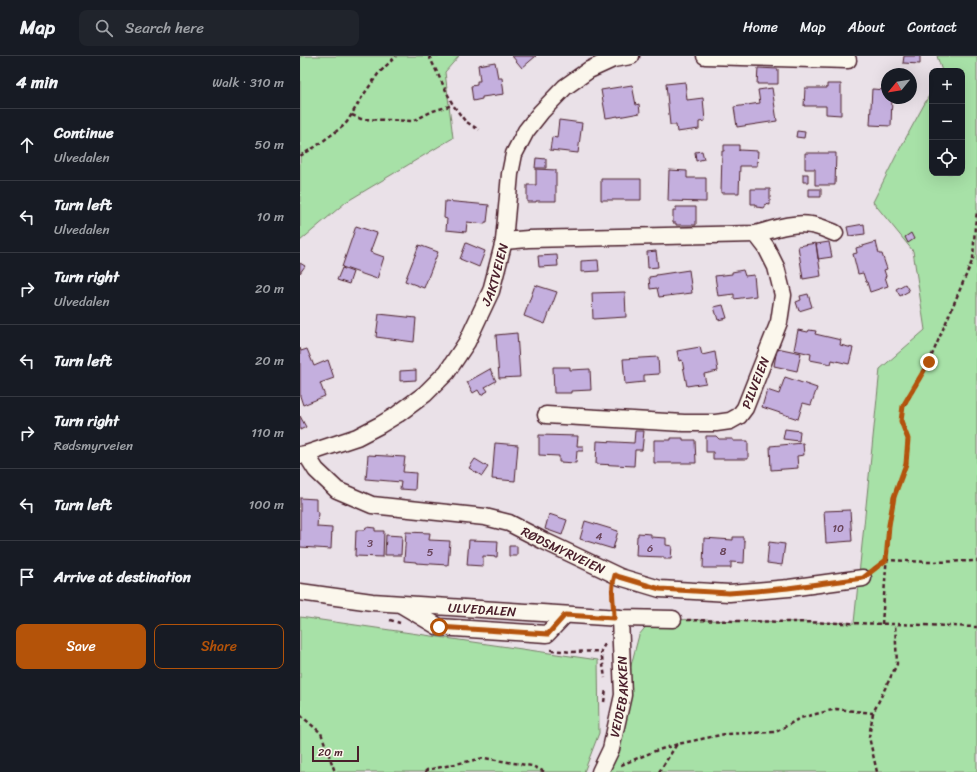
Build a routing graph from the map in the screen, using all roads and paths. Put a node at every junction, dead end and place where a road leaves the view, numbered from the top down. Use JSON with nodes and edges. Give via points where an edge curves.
{"nodes":[{"id":1,"x":396,"y":56,"type":"edge"},
{"id":2,"x":429,"y":56,"type":"edge"},
{"id":3,"x":631,"y":56,"type":"edge"},
{"id":4,"x":705,"y":56,"type":"edge"},
{"id":5,"x":848,"y":60,"type":"dead end"},
{"id":6,"x":454,"y":105,"type":"junction"},
{"id":7,"x":352,"y":115,"type":"junction"},
{"id":8,"x":479,"y":130,"type":"dead end"},
{"id":9,"x":300,"y":156,"type":"edge"},
{"id":10,"x":977,"y":212,"type":"edge"},
{"id":11,"x":835,"y":233,"type":"dead end"},
{"id":12,"x":756,"y":234,"type":"junction"},
{"id":13,"x":504,"y":241,"type":"junction"},
{"id":14,"x":546,"y":415,"type":"dead end"},
{"id":15,"x":303,"y":455,"type":"edge"},
{"id":16,"x":886,"y":560,"type":"junction"},
{"id":17,"x":977,"y":561,"type":"edge"},
{"id":18,"x":615,"y":575,"type":"junction"},
{"id":19,"x":863,"y":578,"type":"joint"},
{"id":20,"x":300,"y":592,"type":"edge"},
{"id":21,"x":617,"y":618,"type":"junction"},
{"id":22,"x":673,"y":619,"type":"joint"},
{"id":23,"x":882,"y":624,"type":"junction"},
{"id":24,"x":895,"y":624,"type":"junction"},
{"id":25,"x":977,"y":627,"type":"edge"},
{"id":26,"x":601,"y":651,"type":"dead end"},
{"id":27,"x":604,"y":705,"type":"dead end"},
{"id":28,"x":873,"y":713,"type":"junction"},
{"id":29,"x":300,"y":714,"type":"edge"},
{"id":30,"x":678,"y":744,"type":"junction"},
{"id":31,"x":617,"y":767,"type":"dead end"},
{"id":32,"x":335,"y":772,"type":"edge"},
{"id":33,"x":425,"y":772,"type":"edge"},
{"id":34,"x":545,"y":772,"type":"edge"},
{"id":35,"x":600,"y":772,"type":"edge"},
{"id":36,"x":659,"y":772,"type":"edge"},
{"id":37,"x":877,"y":772,"type":"edge"}],
"edges":[{"from":1,"to":7,"type":"path","via":[[378,74]]},
{"from":2,"to":6,"type":"path"},
{"from":3,"to":13,"type":"street","name":"JAKTVEIEN","via":[[613,59],[589,70],[565,87],[526,131],[514,154],[510,174]]},
{"from":4,"to":5,"type":"street"},
{"from":6,"to":7,"type":"path","via":[[433,111],[413,121],[361,119]]},
{"from":6,"to":8,"type":"path","via":[[466,121]]},
{"from":7,"to":9,"type":"path","via":[[342,127]]},
{"from":10,"to":16,"type":"path","via":[[973,260],[929,362],[903,406],[901,421],[908,439],[906,464],[894,497]]},
{"from":11,"to":12,"type":"street","via":[[812,225],[795,224]]},
{"from":12,"to":13,"type":"street"},
{"from":12,"to":14,"type":"street","name":"PILVEIEN","via":[[776,267],[783,295],[779,322],[745,408],[739,416],[716,424]]},
{"from":13,"to":15,"type":"street","name":"JAKTVEIEN","via":[[491,291],[467,342],[447,372],[425,394],[380,425],[357,437]]},
{"from":15,"to":18,"type":"street","name":"RØDSMYRVEIEN","via":[[337,490],[372,506],[486,517],[509,523]]},
{"from":16,"to":17,"type":"path"},
{"from":16,"to":19,"type":"path"},
{"from":16,"to":23,"type":"path"},
{"from":18,"to":19,"type":"street","name":"RØDSMYRVEIEN","via":[[660,589],[729,593]]},
{"from":18,"to":21,"type":"path","via":[[612,589]]},
{"from":20,"to":21,"type":"street","name":"ULVEDALEN","via":[[372,602]]},
{"from":21,"to":22,"type":"street","name":"ULVEDALEN"},
{"from":21,"to":35,"type":"street","name":"VEIDEBAKKEN","via":[[623,695],[612,749]]},
{"from":22,"to":23,"type":"path"},
{"from":23,"to":24,"type":"path"},
{"from":24,"to":25,"type":"path"},
{"from":24,"to":28,"type":"path","via":[[897,664]]},
{"from":26,"to":27,"type":"path","via":[[607,684]]},
{"from":28,"to":30,"type":"path","via":[[836,710],[800,718],[776,732],[725,734]]},
{"from":28,"to":37,"type":"path","via":[[869,737]]},
{"from":29,"to":32,"type":"path","via":[[320,733]]},
{"from":30,"to":31,"type":"path"},
{"from":30,"to":36,"type":"path"},
{"from":33,"to":34,"type":"path","via":[[484,758],[532,766]]}]}
